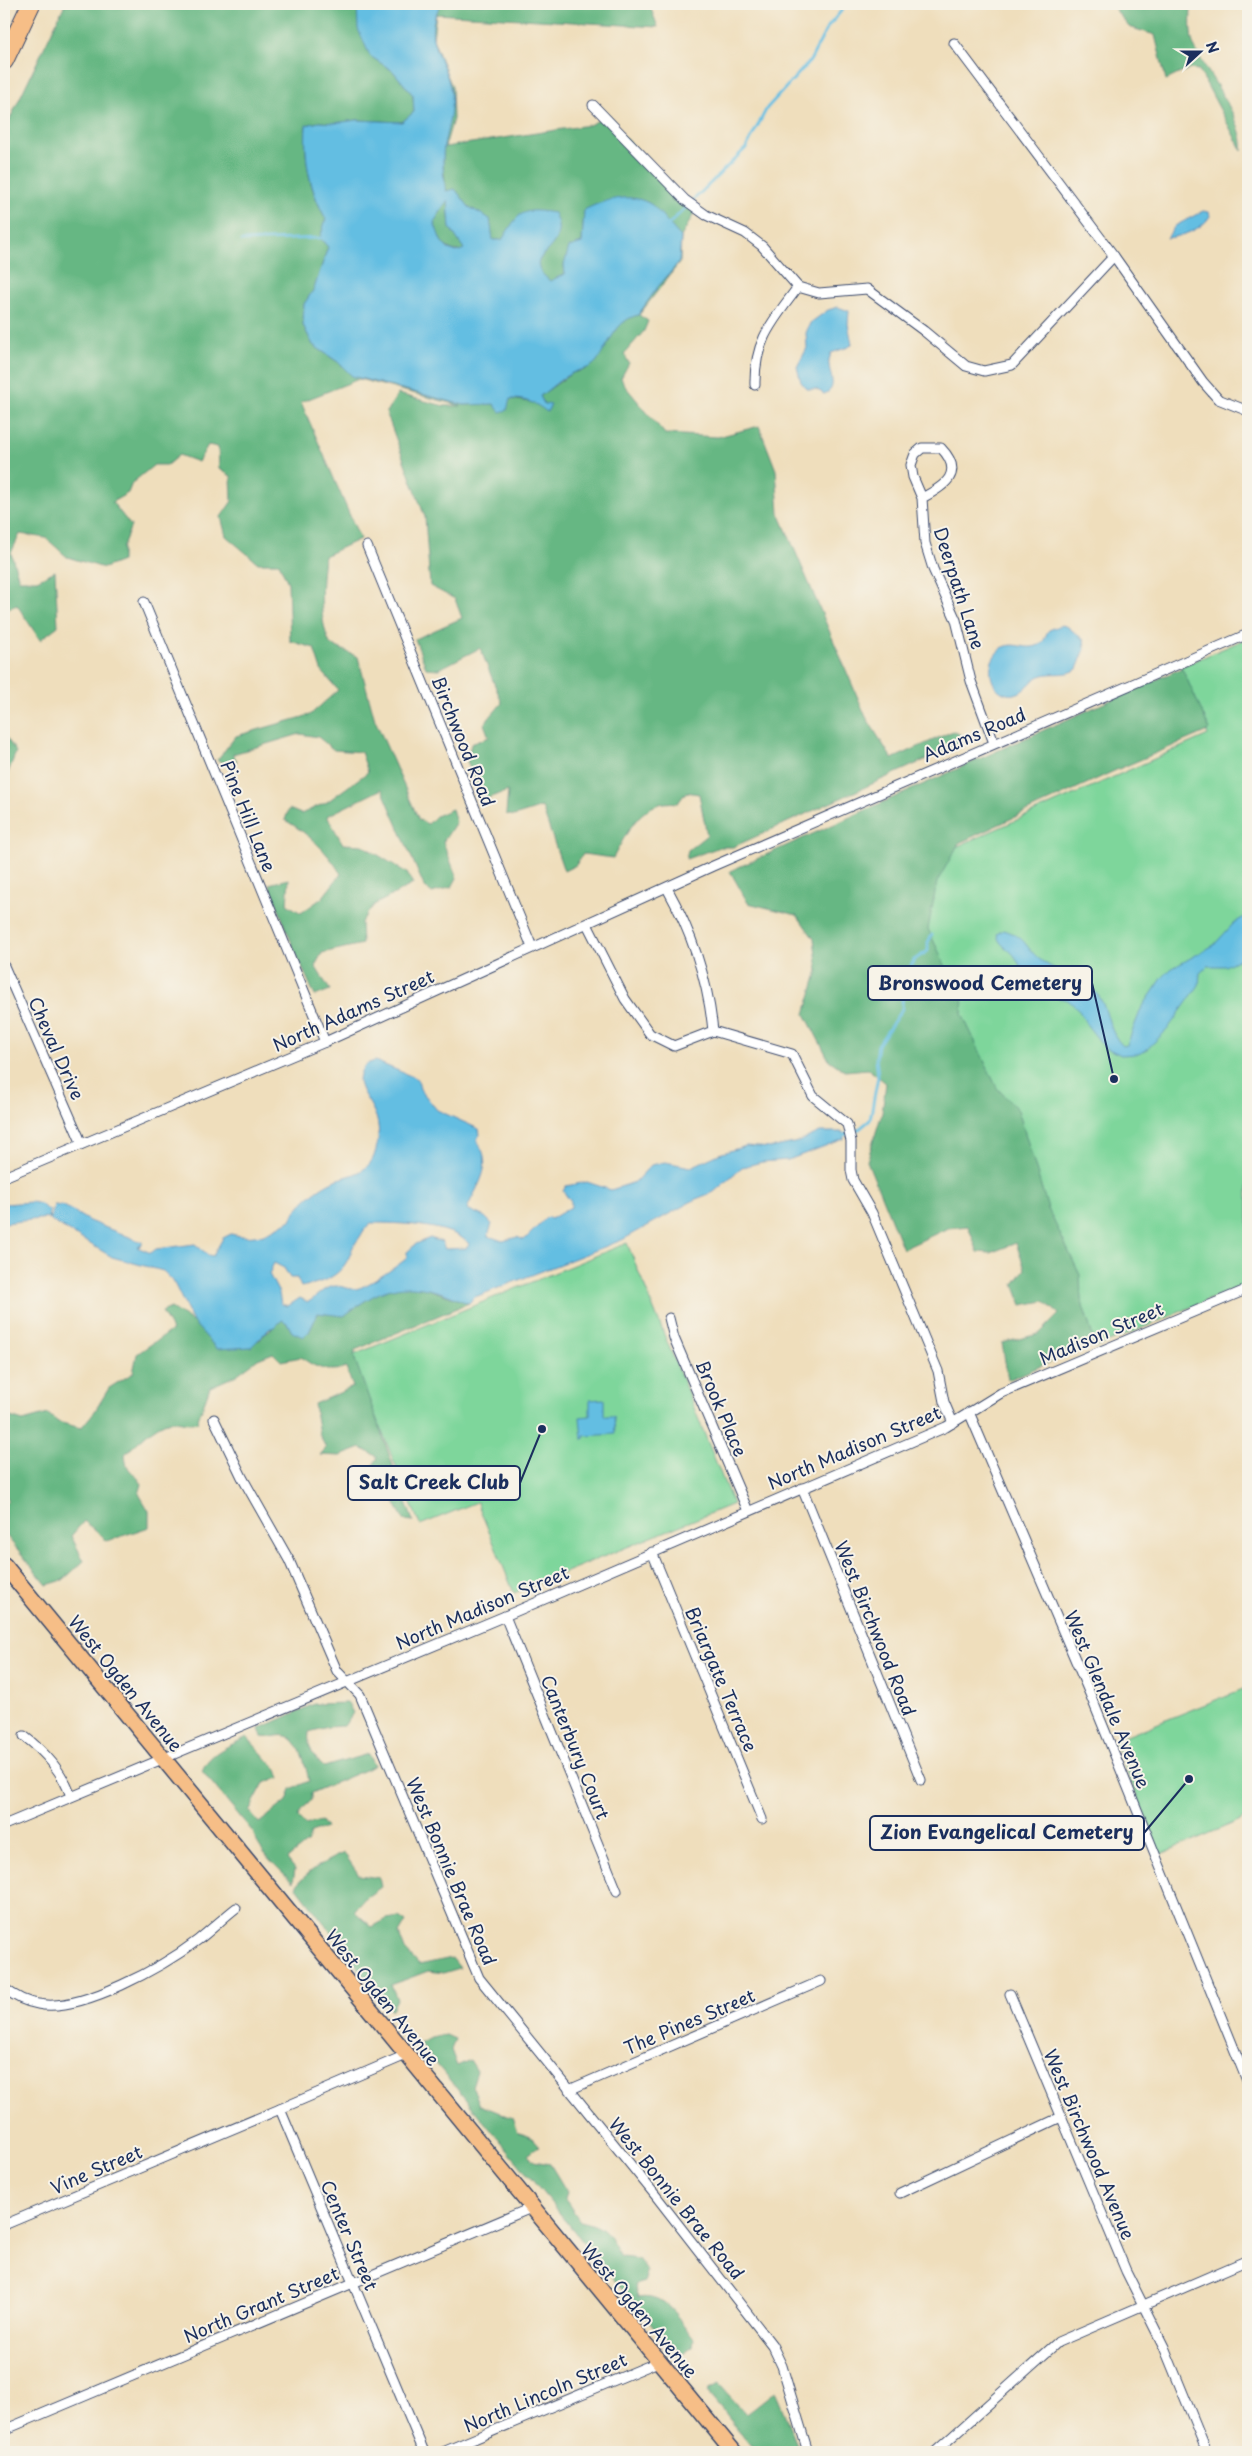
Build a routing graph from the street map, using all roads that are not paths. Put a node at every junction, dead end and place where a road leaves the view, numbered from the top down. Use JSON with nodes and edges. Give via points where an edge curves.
{"nodes":[{"id":1,"x":31,"y":4,"type":"edge"},
{"id":2,"x":954,"y":43,"type":"dead end"},
{"id":3,"x":4,"y":61,"type":"edge"},
{"id":4,"x":593,"y":104,"type":"dead end"},
{"id":5,"x":1114,"y":256,"type":"junction"},
{"id":6,"x":798,"y":287,"type":"junction"},
{"id":7,"x":755,"y":385,"type":"dead end"},
{"id":8,"x":1248,"y":411,"type":"edge"},
{"id":9,"x":922,"y":498,"type":"junction"},
{"id":10,"x":366,"y":546,"type":"dead end"},
{"id":11,"x":144,"y":602,"type":"dead end"},
{"id":12,"x":1248,"y":634,"type":"edge"},
{"id":13,"x":994,"y":743,"type":"junction"},
{"id":14,"x":713,"y":866,"type":"joint"},
{"id":15,"x":667,"y":888,"type":"junction"},
{"id":16,"x":587,"y":924,"type":"junction"},
{"id":17,"x":532,"y":947,"type":"junction"},
{"id":18,"x":4,"y":966,"type":"edge"},
{"id":19,"x":713,"y":1031,"type":"junction"},
{"id":20,"x":325,"y":1042,"type":"junction"},
{"id":21,"x":82,"y":1144,"type":"junction"},
{"id":22,"x":4,"y":1176,"type":"edge"},
{"id":23,"x":1248,"y":1289,"type":"edge"},
{"id":24,"x":669,"y":1318,"type":"dead end"},
{"id":25,"x":969,"y":1412,"type":"junction"},
{"id":26,"x":214,"y":1419,"type":"dead end"},
{"id":27,"x":953,"y":1423,"type":"junction"},
{"id":28,"x":802,"y":1488,"type":"junction"},
{"id":29,"x":748,"y":1511,"type":"junction"},
{"id":30,"x":652,"y":1552,"type":"junction"},
{"id":31,"x":4,"y":1564,"type":"edge"},
{"id":32,"x":505,"y":1616,"type":"junction"},
{"id":33,"x":346,"y":1681,"type":"junction"},
{"id":34,"x":24,"y":1736,"type":"dead end"},
{"id":35,"x":164,"y":1759,"type":"junction"},
{"id":36,"x":921,"y":1780,"type":"dead end"},
{"id":37,"x":71,"y":1796,"type":"junction"},
{"id":38,"x":762,"y":1818,"type":"dead end"},
{"id":39,"x":4,"y":1824,"type":"edge"},
{"id":40,"x":617,"y":1891,"type":"dead end"},
{"id":41,"x":236,"y":1908,"type":"dead end"},
{"id":42,"x":821,"y":1981,"type":"dead end"},
{"id":43,"x":4,"y":1988,"type":"edge"},
{"id":44,"x":1010,"y":1994,"type":"dead end"},
{"id":45,"x":406,"y":2055,"type":"junction"},
{"id":46,"x":1248,"y":2083,"type":"edge"},
{"id":47,"x":569,"y":2090,"type":"junction"},
{"id":48,"x":280,"y":2109,"type":"junction"},
{"id":49,"x":1061,"y":2117,"type":"junction"},
{"id":50,"x":900,"y":2193,"type":"dead end"},
{"id":51,"x":531,"y":2208,"type":"junction"},
{"id":52,"x":4,"y":2225,"type":"edge"},
{"id":53,"x":1248,"y":2260,"type":"edge"},
{"id":54,"x":353,"y":2283,"type":"junction"},
{"id":55,"x":1142,"y":2306,"type":"junction"},
{"id":56,"x":658,"y":2362,"type":"junction"},
{"id":57,"x":4,"y":2430,"type":"edge"},
{"id":58,"x":424,"y":2452,"type":"edge"},
{"id":59,"x":443,"y":2452,"type":"edge"},
{"id":60,"x":734,"y":2452,"type":"edge"},
{"id":61,"x":808,"y":2452,"type":"edge"},
{"id":62,"x":935,"y":2452,"type":"edge"},
{"id":63,"x":1207,"y":2452,"type":"edge"}],
"edges":[{"from":1,"to":3,"type":"highway"},
{"from":2,"to":5,"type":"street"},
{"from":4,"to":6,"type":"street","via":[[688,202],[762,246]]},
{"from":5,"to":6,"type":"street","via":[[1012,365],[984,372],[966,366],[867,289],[818,293]]},
{"from":5,"to":8,"type":"street","via":[[1203,382],[1218,398]]},
{"from":6,"to":7,"type":"street","via":[[764,335],[755,364]]},
{"from":9,"to":9,"type":"street","name":"Deerpath Lane","via":[[910,465],[922,448],[941,448],[950,457],[950,475],[946,484]]},
{"from":9,"to":13,"type":"street","name":"Deerpath Lane","via":[[925,543],[956,620],[971,681]]},
{"from":10,"to":17,"type":"street","name":"Birchwood Road"},
{"from":11,"to":20,"type":"street","name":"Pine Hill Lane"},
{"from":12,"to":13,"type":"street","name":"Adams Road"},
{"from":13,"to":14,"type":"street","name":"Adams Road"},
{"from":14,"to":15,"type":"street","name":"North Adams Street"},
{"from":15,"to":16,"type":"street","name":"North Adams Street"},
{"from":15,"to":19,"type":"street","via":[[693,942],[709,995]]},
{"from":16,"to":17,"type":"street","name":"North Adams Street"},
{"from":16,"to":19,"type":"street","via":[[625,999],[650,1034],[674,1046]]},
{"from":17,"to":20,"type":"street","name":"North Adams Street"},
{"from":18,"to":21,"type":"street","name":"Cheval Drive"},
{"from":19,"to":27,"type":"street","via":[[792,1054],[813,1096],[847,1124],[853,1180],[872,1213],[938,1371],[944,1402]]},
{"from":20,"to":21,"type":"street","name":"North Adams Street"},
{"from":21,"to":22,"type":"street","name":"North Adams Street"},
{"from":23,"to":25,"type":"street","name":"Madison Street","via":[[1016,1386]]},
{"from":24,"to":29,"type":"street","name":"Brook Place","via":[[674,1338]]},
{"from":25,"to":27,"type":"street","name":"North Madison Street"},
{"from":25,"to":46,"type":"street","name":"West Glendale Avenue","via":[[1090,1694]]},
{"from":26,"to":33,"type":"street","name":"West Bonnie Brae Road","via":[[242,1477],[289,1560],[337,1671]]},
{"from":27,"to":28,"type":"street","name":"North Madison Street"},
{"from":28,"to":29,"type":"street","name":"North Madison Street"},
{"from":28,"to":36,"type":"street","name":"West Birchwood Road"},
{"from":29,"to":30,"type":"street","name":"North Madison Street"},
{"from":30,"to":32,"type":"street","name":"North Madison Street"},
{"from":30,"to":38,"type":"street","name":"Briargate Terrace"},
{"from":31,"to":35,"type":"main road","name":"West Ogden Avenue"},
{"from":32,"to":33,"type":"street","name":"North Madison Street"},
{"from":32,"to":40,"type":"street","name":"Canterbury Court"},
{"from":33,"to":35,"type":"street","name":"North Madison Street"},
{"from":33,"to":47,"type":"street","name":"West Bonnie Brae Road","via":[[360,1695],[474,1969]]},
{"from":34,"to":37,"type":"street","via":[[44,1751]]},
{"from":35,"to":37,"type":"street","name":"North Madison Street"},
{"from":35,"to":45,"type":"main road","name":"West Ogden Avenue"},
{"from":37,"to":39,"type":"street","name":"North Madison Street"},
{"from":41,"to":43,"type":"street","via":[[181,1952],[129,1981],[90,1997],[69,2004],[38,2004],[18,1998]]},
{"from":42,"to":47,"type":"street","name":"The Pines Street"},
{"from":44,"to":49,"type":"street","name":"West Birchwood Avenue"},
{"from":45,"to":48,"type":"street"},
{"from":45,"to":51,"type":"main road","name":"West Ogden Avenue"},
{"from":47,"to":61,"type":"street","name":"West Bonnie Brae Road","via":[[772,2345],[782,2366]]},
{"from":48,"to":52,"type":"street","name":"Vine Street"},
{"from":48,"to":54,"type":"street","name":"Center Street"},
{"from":49,"to":50,"type":"street"},
{"from":49,"to":55,"type":"street","name":"West Birchwood Avenue"},
{"from":51,"to":54,"type":"street","name":"North Grant Street"},
{"from":51,"to":56,"type":"main road","name":"West Ogden Avenue"},
{"from":53,"to":55,"type":"street"},
{"from":54,"to":57,"type":"street","name":"North Grant Street"},
{"from":54,"to":58,"type":"street","name":"Center Street"},
{"from":55,"to":62,"type":"street","via":[[1053,2346]]},
{"from":55,"to":63,"type":"street","name":"West Birchwood Avenue","via":[[1164,2347]]},
{"from":56,"to":59,"type":"street","name":"North Lincoln Street"},
{"from":56,"to":60,"type":"main road","name":"West Ogden Avenue"}]}
